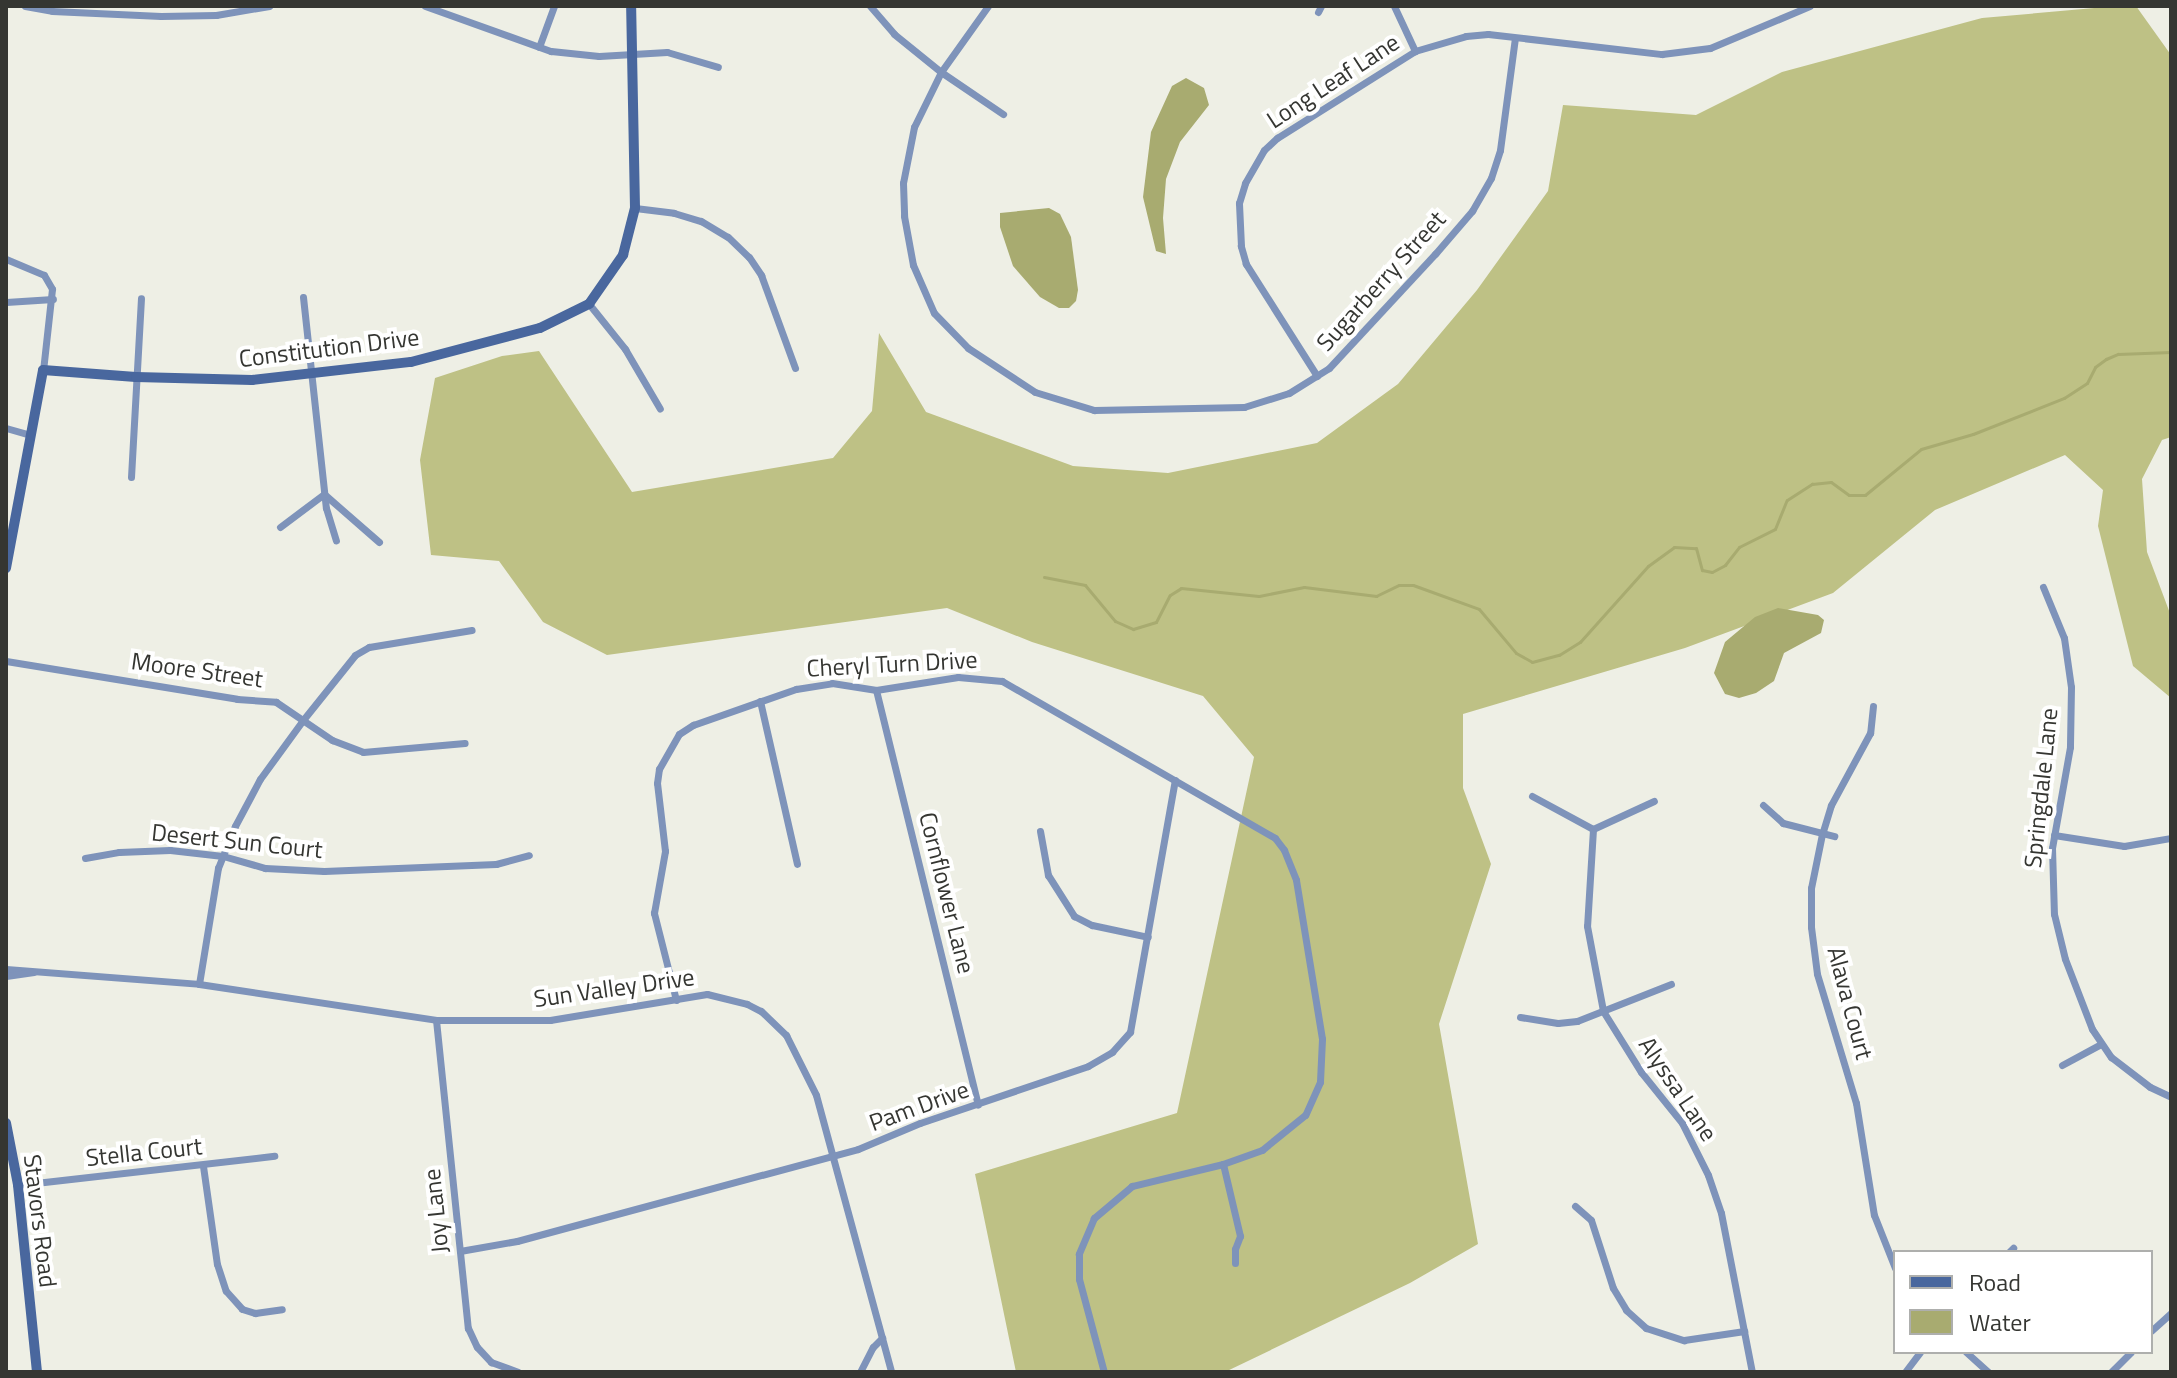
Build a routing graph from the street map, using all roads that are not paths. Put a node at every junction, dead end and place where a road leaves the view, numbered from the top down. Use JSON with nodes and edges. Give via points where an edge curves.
{"nodes":[{"id":1,"x":25,"y":6,"type":"edge"},
{"id":2,"x":269,"y":6,"type":"edge"},
{"id":3,"x":425,"y":6,"type":"edge"},
{"id":4,"x":554,"y":6,"type":"edge"},
{"id":5,"x":631,"y":6,"type":"edge"},
{"id":6,"x":870,"y":6,"type":"edge"},
{"id":7,"x":988,"y":6,"type":"edge"},
{"id":8,"x":1394,"y":6,"type":"edge"},
{"id":9,"x":1810,"y":6,"type":"edge"},
{"id":10,"x":441,"y":8,"type":"edge"},
{"id":11,"x":1515,"y":38,"type":"junction"},
{"id":12,"x":539,"y":47,"type":"junction"},
{"id":13,"x":1415,"y":51,"type":"junction"},
{"id":14,"x":633,"y":54,"type":"junction"},
{"id":15,"x":718,"y":67,"type":"dead end"},
{"id":16,"x":941,"y":72,"type":"junction"},
{"id":17,"x":1003,"y":114,"type":"dead end"},
{"id":18,"x":635,"y":208,"type":"junction"},
{"id":19,"x":6,"y":259,"type":"edge"},
{"id":20,"x":303,"y":297,"type":"dead end"},
{"id":21,"x":141,"y":298,"type":"dead end"},
{"id":22,"x":53,"y":299,"type":"junction"},
{"id":23,"x":6,"y":302,"type":"edge"},
{"id":24,"x":589,"y":304,"type":"junction"},
{"id":25,"x":795,"y":368,"type":"dead end"},
{"id":26,"x":43,"y":370,"type":"junction"},
{"id":27,"x":310,"y":373,"type":"junction"},
{"id":28,"x":1317,"y":376,"type":"junction"},
{"id":29,"x":136,"y":377,"type":"junction"},
{"id":30,"x":660,"y":409,"type":"dead end"},
{"id":31,"x":6,"y":428,"type":"edge"},
{"id":32,"x":31,"y":435,"type":"junction"},
{"id":33,"x":131,"y":477,"type":"dead end"},
{"id":34,"x":324,"y":494,"type":"junction"},
{"id":35,"x":280,"y":527,"type":"dead end"},
{"id":36,"x":336,"y":541,"type":"dead end"},
{"id":37,"x":379,"y":542,"type":"dead end"},
{"id":38,"x":6,"y":568,"type":"edge"},
{"id":39,"x":2043,"y":587,"type":"dead end"},
{"id":40,"x":472,"y":630,"type":"dead end"},
{"id":41,"x":6,"y":661,"type":"edge"},
{"id":42,"x":876,"y":690,"type":"junction"},
{"id":43,"x":760,"y":701,"type":"junction"},
{"id":44,"x":1873,"y":706,"type":"dead end"},
{"id":45,"x":303,"y":720,"type":"junction"},
{"id":46,"x":465,"y":743,"type":"dead end"},
{"id":47,"x":1175,"y":780,"type":"junction"},
{"id":48,"x":1532,"y":796,"type":"dead end"},
{"id":49,"x":1654,"y":801,"type":"dead end"},
{"id":50,"x":1763,"y":805,"type":"dead end"},
{"id":51,"x":1593,"y":829,"type":"junction"},
{"id":52,"x":1040,"y":831,"type":"dead end"},
{"id":53,"x":1822,"y":834,"type":"junction"},
{"id":54,"x":2054,"y":835,"type":"junction"},
{"id":55,"x":1834,"y":836,"type":"dead end"},
{"id":56,"x":2171,"y":838,"type":"edge"},
{"id":57,"x":529,"y":855,"type":"dead end"},
{"id":58,"x":223,"y":856,"type":"junction"},
{"id":59,"x":85,"y":858,"type":"dead end"},
{"id":60,"x":797,"y":864,"type":"dead end"},
{"id":61,"x":1148,"y":937,"type":"junction"},
{"id":62,"x":6,"y":969,"type":"edge"},
{"id":63,"x":36,"y":971,"type":"junction"},
{"id":64,"x":6,"y":976,"type":"edge"},
{"id":65,"x":199,"y":984,"type":"junction"},
{"id":66,"x":1671,"y":984,"type":"dead end"},
{"id":67,"x":676,"y":1000,"type":"junction"},
{"id":68,"x":1603,"y":1011,"type":"junction"},
{"id":69,"x":1520,"y":1017,"type":"dead end"},
{"id":70,"x":436,"y":1020,"type":"junction"},
{"id":71,"x":2101,"y":1044,"type":"junction"},
{"id":72,"x":2062,"y":1065,"type":"dead end"},
{"id":73,"x":2171,"y":1097,"type":"edge"},
{"id":74,"x":978,"y":1105,"type":"junction"},
{"id":75,"x":6,"y":1123,"type":"edge"},
{"id":76,"x":834,"y":1155,"type":"junction"},
{"id":77,"x":274,"y":1156,"type":"dead end"},
{"id":78,"x":1223,"y":1164,"type":"junction"},
{"id":79,"x":203,"y":1166,"type":"junction"},
{"id":80,"x":18,"y":1185,"type":"junction"},
{"id":81,"x":1575,"y":1206,"type":"dead end"},
{"id":82,"x":460,"y":1251,"type":"junction"},
{"id":83,"x":1235,"y":1263,"type":"dead end"},
{"id":84,"x":1893,"y":1263,"type":"edge"},
{"id":85,"x":282,"y":1309,"type":"dead end"},
{"id":86,"x":2171,"y":1313,"type":"edge"},
{"id":87,"x":2153,"y":1329,"type":"edge"},
{"id":88,"x":1744,"y":1331,"type":"junction"},
{"id":89,"x":882,"y":1338,"type":"junction"},
{"id":90,"x":1918,"y":1354,"type":"edge"},
{"id":91,"x":1968,"y":1354,"type":"edge"},
{"id":92,"x":2129,"y":1354,"type":"edge"},
{"id":93,"x":37,"y":1372,"type":"edge"},
{"id":94,"x":518,"y":1372,"type":"edge"},
{"id":95,"x":860,"y":1372,"type":"edge"},
{"id":96,"x":891,"y":1372,"type":"edge"},
{"id":97,"x":1104,"y":1372,"type":"edge"},
{"id":98,"x":1752,"y":1372,"type":"edge"},
{"id":99,"x":1905,"y":1372,"type":"edge"},
{"id":100,"x":1988,"y":1372,"type":"edge"},
{"id":101,"x":2111,"y":1372,"type":"edge"}],
"edges":[{"from":1,"to":2,"type":"street","via":[[161,16],[216,15]]},
{"from":3,"to":10,"type":"street"},
{"from":4,"to":12,"type":"street"},
{"from":5,"to":14,"type":"street","name":"Constitution Drive"},
{"from":6,"to":16,"type":"street","via":[[894,34]]},
{"from":7,"to":16,"type":"street","name":"Sugarberry Street"},
{"from":8,"to":13,"type":"street"},
{"from":9,"to":11,"type":"street","name":"Long Leaf Lane","via":[[1710,48],[1662,54]]},
{"from":10,"to":12,"type":"street"},
{"from":11,"to":13,"type":"street","name":"Long Leaf Lane","via":[[1466,36]]},
{"from":11,"to":28,"type":"street","name":"Sugarberry Street","via":[[1500,150],[1472,211],[1353,346]]},
{"from":12,"to":14,"type":"street","via":[[585,56]]},
{"from":13,"to":28,"type":"street","name":"Long Leaf Lane","via":[[1277,138],[1245,183],[1238,224],[1246,264]]},
{"from":14,"to":15,"type":"street","via":[[667,52]]},
{"from":14,"to":18,"type":"street","name":"Constitution Drive"},
{"from":16,"to":17,"type":"street"},
{"from":16,"to":28,"type":"street","name":"Sugarberry Street","via":[[914,127],[903,183],[904,216],[913,265],[934,313],[968,348],[1035,392],[1094,410],[1244,407],[1289,393]]},
{"from":18,"to":24,"type":"street","name":"Constitution Drive","via":[[623,255]]},
{"from":18,"to":25,"type":"street","via":[[701,221],[749,257],[773,301]]},
{"from":19,"to":22,"type":"street","via":[[44,275]]},
{"from":20,"to":27,"type":"street"},
{"from":21,"to":29,"type":"street"},
{"from":22,"to":23,"type":"street"},
{"from":22,"to":26,"type":"street"},
{"from":24,"to":27,"type":"street","name":"Constitution Drive","via":[[540,328],[411,362]]},
{"from":24,"to":30,"type":"street","via":[[625,349]]},
{"from":26,"to":29,"type":"street","name":"Constitution Drive"},
{"from":26,"to":32,"type":"street"},
{"from":27,"to":29,"type":"street","name":"Constitution Drive","via":[[252,380]]},
{"from":27,"to":34,"type":"street"},
{"from":29,"to":33,"type":"street"},
{"from":31,"to":32,"type":"street"},
{"from":32,"to":38,"type":"street"},
{"from":34,"to":35,"type":"street"},
{"from":34,"to":36,"type":"street"},
{"from":34,"to":37,"type":"street"},
{"from":39,"to":54,"type":"street","name":"Springdale Lane","via":[[2064,638],[2071,687],[2070,747]]},
{"from":40,"to":45,"type":"street","via":[[369,647],[355,655]]},
{"from":41,"to":45,"type":"street","name":"Moore Street","via":[[276,702]]},
{"from":42,"to":43,"type":"street","name":"Cheryl Turn Drive","via":[[832,683]]},
{"from":42,"to":47,"type":"street","name":"Cheryl Turn Drive","via":[[958,677],[1002,681]]},
{"from":42,"to":74,"type":"street","name":"Cornflower Lane"},
{"from":43,"to":60,"type":"street"},
{"from":43,"to":67,"type":"street","name":"Cheryl Turn Drive","via":[[679,734],[659,769],[665,851],[654,913]]},
{"from":44,"to":53,"type":"street","name":"Alava Court","via":[[1870,733],[1831,805]]},
{"from":45,"to":46,"type":"street","name":"Moore Street","via":[[363,752]]},
{"from":45,"to":58,"type":"street","via":[[246,801]]},
{"from":47,"to":61,"type":"street","name":"Pam Drive"},
{"from":47,"to":78,"type":"street","name":"Cheryl Turn Drive","via":[[1266,832],[1284,850],[1296,880],[1323,1062],[1315,1098],[1293,1128],[1262,1150]]},
{"from":48,"to":51,"type":"street"},
{"from":49,"to":51,"type":"street"},
{"from":50,"to":53,"type":"street","via":[[1783,823]]},
{"from":51,"to":68,"type":"street","name":"Alyssa Lane","via":[[1587,926]]},
{"from":52,"to":61,"type":"street","via":[[1048,875],[1074,916]]},
{"from":53,"to":55,"type":"street"},
{"from":53,"to":84,"type":"street","name":"Alava Court","via":[[1811,888],[1814,962],[1856,1103],[1874,1215]]},
{"from":54,"to":56,"type":"street","via":[[2124,846]]},
{"from":54,"to":71,"type":"street","name":"Springdale Lane","via":[[2054,914],[2075,992]]},
{"from":57,"to":58,"type":"street","name":"Desert Sun Court","via":[[496,864],[324,871],[265,868]]},
{"from":58,"to":59,"type":"street","name":"Desert Sun Court","via":[[149,850]]},
{"from":58,"to":65,"type":"street"},
{"from":61,"to":74,"type":"street","name":"Pam Drive","via":[[1130,1032],[1112,1052],[1088,1066]]},
{"from":62,"to":63,"type":"street","name":"Sun Valley Drive"},
{"from":63,"to":64,"type":"street","name":"Sun Valley Drive"},
{"from":63,"to":65,"type":"street","name":"Sun Valley Drive"},
{"from":65,"to":70,"type":"street","name":"Sun Valley Drive"},
{"from":66,"to":68,"type":"street"},
{"from":67,"to":70,"type":"street","name":"Sun Valley Drive","via":[[550,1020]]},
{"from":67,"to":76,"type":"street","name":"Sun Valley Drive","via":[[707,994],[724,997],[747,1004],[775,1023],[791,1043],[816,1095]]},
{"from":68,"to":69,"type":"street","via":[[1558,1023]]},
{"from":68,"to":88,"type":"street","name":"Alyssa Lane","via":[[1641,1072],[1682,1123],[1708,1175],[1721,1213]]},
{"from":70,"to":82,"type":"street","name":"Joy Lane"},
{"from":71,"to":72,"type":"street"},
{"from":71,"to":73,"type":"street","name":"Springdale Lane","via":[[2128,1072]]},
{"from":74,"to":76,"type":"street","name":"Pam Drive"},
{"from":75,"to":80,"type":"street","name":"Stavors Road"},
{"from":76,"to":82,"type":"street","name":"Pam Drive","via":[[517,1241]]},
{"from":76,"to":89,"type":"street","name":"Sun Valley Drive"},
{"from":77,"to":79,"type":"street","name":"Stella Court"},
{"from":78,"to":83,"type":"street","via":[[1240,1236]]},
{"from":78,"to":97,"type":"street","name":"Cheryl Turn Drive","via":[[1132,1186],[1094,1218],[1079,1254],[1079,1279]]},
{"from":79,"to":80,"type":"street","name":"Stella Court"},
{"from":79,"to":85,"type":"street","via":[[226,1291],[242,1309]]},
{"from":80,"to":93,"type":"street","name":"Stavors Road"},
{"from":81,"to":88,"type":"street","via":[[1591,1220],[1613,1288],[1646,1328],[1684,1340]]},
{"from":82,"to":94,"type":"street","name":"Joy Lane","via":[[468,1328],[477,1347],[491,1362]]},
{"from":86,"to":87,"type":"street"},
{"from":88,"to":98,"type":"street","name":"Alyssa Lane"},
{"from":89,"to":95,"type":"street"},
{"from":89,"to":96,"type":"street","name":"Sun Valley Drive"},
{"from":90,"to":99,"type":"street"},
{"from":91,"to":100,"type":"street"},
{"from":92,"to":101,"type":"street"}]}
